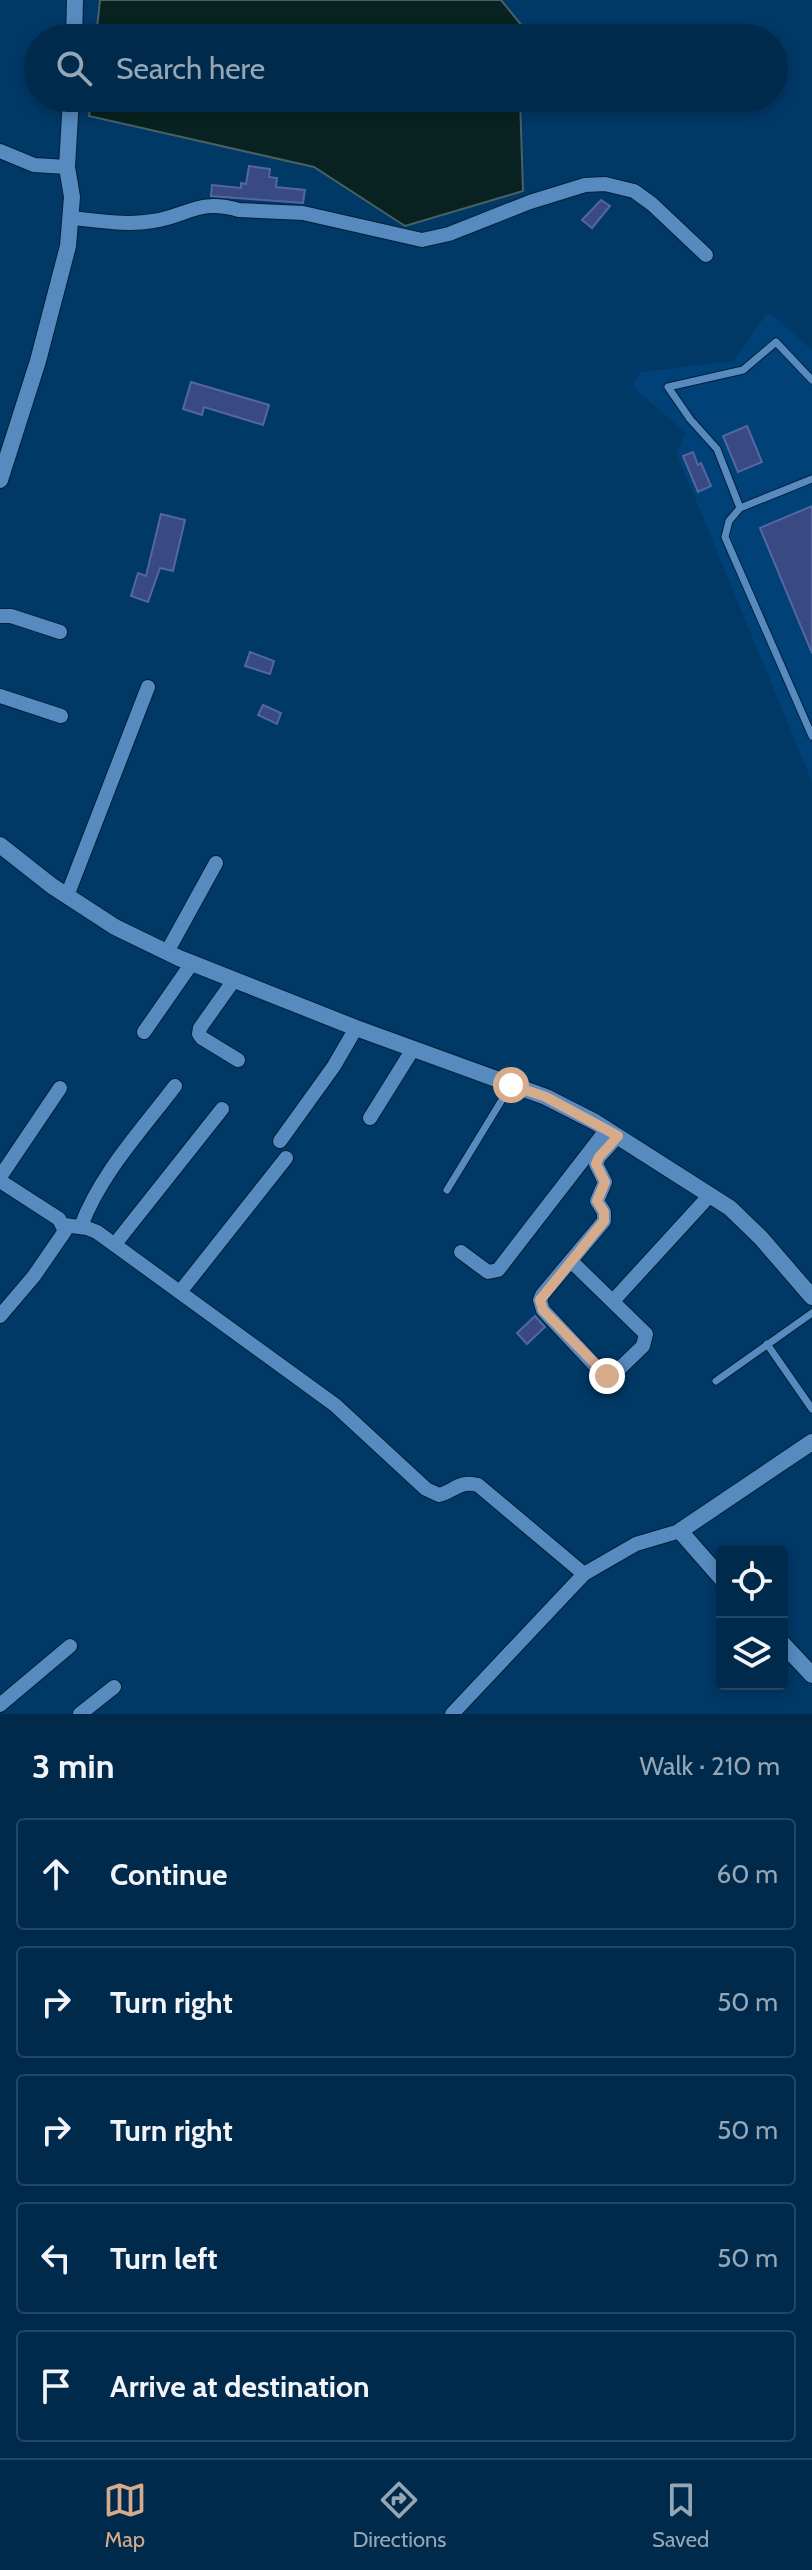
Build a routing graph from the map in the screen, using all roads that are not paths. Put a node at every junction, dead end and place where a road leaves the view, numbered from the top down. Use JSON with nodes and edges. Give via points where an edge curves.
{"nodes":[{"id":1,"x":75,"y":0,"type":"edge"},
{"id":2,"x":74,"y":24,"type":"edge"},
{"id":3,"x":70,"y":112,"type":"edge"},
{"id":4,"x":0,"y":151,"type":"edge"},
{"id":5,"x":67,"y":167,"type":"junction"},
{"id":6,"x":70,"y":218,"type":"junction"},
{"id":7,"x":706,"y":255,"type":"dead end"},
{"id":8,"x":812,"y":380,"type":"edge"},
{"id":9,"x":812,"y":479,"type":"edge"},
{"id":10,"x":0,"y":480,"type":"edge"},
{"id":11,"x":740,"y":508,"type":"junction"},
{"id":12,"x":0,"y":616,"type":"edge"},
{"id":13,"x":60,"y":632,"type":"dead end"},
{"id":14,"x":148,"y":687,"type":"dead end"},
{"id":15,"x":0,"y":696,"type":"edge"},
{"id":16,"x":61,"y":716,"type":"dead end"},
{"id":17,"x":812,"y":736,"type":"edge"},
{"id":18,"x":0,"y":845,"type":"edge"},
{"id":19,"x":216,"y":863,"type":"dead end"},
{"id":20,"x":67,"y":896,"type":"junction"},
{"id":21,"x":167,"y":952,"type":"junction"},
{"id":22,"x":192,"y":963,"type":"junction"},
{"id":23,"x":234,"y":980,"type":"junction"},
{"id":24,"x":356,"y":1028,"type":"junction"},
{"id":25,"x":144,"y":1032,"type":"dead end"},
{"id":26,"x":413,"y":1049,"type":"junction"},
{"id":27,"x":238,"y":1060,"type":"dead end"},
{"id":28,"x":511,"y":1085,"type":"junction"},
{"id":29,"x":175,"y":1086,"type":"dead end"},
{"id":30,"x":60,"y":1088,"type":"dead end"},
{"id":31,"x":222,"y":1109,"type":"dead end"},
{"id":32,"x":370,"y":1118,"type":"dead end"},
{"id":33,"x":612,"y":1132,"type":"junction"},
{"id":34,"x":280,"y":1141,"type":"dead end"},
{"id":35,"x":286,"y":1158,"type":"dead end"},
{"id":36,"x":0,"y":1179,"type":"edge"},
{"id":37,"x":447,"y":1190,"type":"dead end"},
{"id":38,"x":710,"y":1195,"type":"junction"},
{"id":39,"x":64,"y":1225,"type":"junction"},
{"id":40,"x":81,"y":1226,"type":"junction"},
{"id":41,"x":115,"y":1244,"type":"junction"},
{"id":42,"x":461,"y":1252,"type":"dead end"},
{"id":43,"x":571,"y":1261,"type":"junction"},
{"id":44,"x":180,"y":1292,"type":"junction"},
{"id":45,"x":812,"y":1297,"type":"edge"},
{"id":46,"x":613,"y":1301,"type":"junction"},
{"id":47,"x":812,"y":1313,"type":"edge"},
{"id":48,"x":0,"y":1316,"type":"edge"},
{"id":49,"x":767,"y":1344,"type":"junction"},
{"id":50,"x":716,"y":1381,"type":"dead end"},
{"id":51,"x":812,"y":1409,"type":"edge"},
{"id":52,"x":812,"y":1442,"type":"edge"},
{"id":53,"x":680,"y":1531,"type":"junction"},
{"id":54,"x":716,"y":1572,"type":"edge"},
{"id":55,"x":584,"y":1574,"type":"junction"},
{"id":56,"x":70,"y":1646,"type":"dead end"},
{"id":57,"x":788,"y":1649,"type":"edge"},
{"id":58,"x":812,"y":1675,"type":"edge"},
{"id":59,"x":114,"y":1687,"type":"dead end"},
{"id":60,"x":0,"y":1705,"type":"edge"},
{"id":61,"x":80,"y":1714,"type":"edge"},
{"id":62,"x":452,"y":1714,"type":"edge"}],
"edges":[{"from":1,"to":2,"type":"street"},
{"from":3,"to":5,"type":"street"},
{"from":4,"to":5,"type":"street","via":[[34,165]]},
{"from":5,"to":6,"type":"street"},
{"from":6,"to":7,"type":"street","via":[[153,221],[199,206],[229,207],[303,213],[422,240],[585,185],[605,184],[634,191]]},
{"from":6,"to":10,"type":"street","via":[[68,246],[38,361]]},
{"from":8,"to":11,"type":"lane","via":[[776,342],[743,370],[668,387],[717,449]]},
{"from":9,"to":11,"type":"lane"},
{"from":11,"to":17,"type":"lane","via":[[725,537]]},
{"from":12,"to":13,"type":"street"},
{"from":14,"to":20,"type":"street"},
{"from":15,"to":16,"type":"street"},
{"from":18,"to":20,"type":"street"},
{"from":19,"to":21,"type":"street"},
{"from":20,"to":21,"type":"street"},
{"from":21,"to":22,"type":"street"},
{"from":22,"to":23,"type":"street"},
{"from":22,"to":25,"type":"street"},
{"from":23,"to":24,"type":"street"},
{"from":23,"to":27,"type":"street","via":[[199,1034]]},
{"from":24,"to":26,"type":"street"},
{"from":24,"to":34,"type":"street"},
{"from":26,"to":28,"type":"street"},
{"from":26,"to":32,"type":"street"},
{"from":28,"to":33,"type":"street"},
{"from":28,"to":37,"type":"lane"},
{"from":29,"to":40,"type":"street","via":[[107,1175]]},
{"from":30,"to":36,"type":"street"},
{"from":31,"to":41,"type":"street"},
{"from":33,"to":38,"type":"street"},
{"from":33,"to":42,"type":"street","via":[[498,1270],[488,1272]]},
{"from":33,"to":43,"type":"street","via":[[596,1164],[605,1182],[597,1201],[604,1221]]},
{"from":35,"to":44,"type":"street"},
{"from":36,"to":39,"type":"street"},
{"from":38,"to":45,"type":"street","via":[[761,1238]]},
{"from":38,"to":46,"type":"street"},
{"from":39,"to":40,"type":"street"},
{"from":39,"to":48,"type":"street","via":[[63,1236]]},
{"from":40,"to":41,"type":"street"},
{"from":41,"to":44,"type":"street"},
{"from":43,"to":46,"type":"street"},
{"from":43,"to":46,"type":"street","via":[[542,1295],[540,1306],[607,1376],[647,1341],[643,1328]]},
{"from":44,"to":55,"type":"street","via":[[335,1405],[426,1489],[439,1495],[458,1484],[478,1485]]},
{"from":47,"to":49,"type":"lane"},
{"from":49,"to":50,"type":"lane"},
{"from":49,"to":51,"type":"lane"},
{"from":52,"to":53,"type":"street"},
{"from":53,"to":54,"type":"street"},
{"from":53,"to":55,"type":"street","via":[[636,1544]]},
{"from":55,"to":62,"type":"street"},
{"from":56,"to":60,"type":"street"},
{"from":57,"to":58,"type":"street"},
{"from":59,"to":61,"type":"street"}]}
